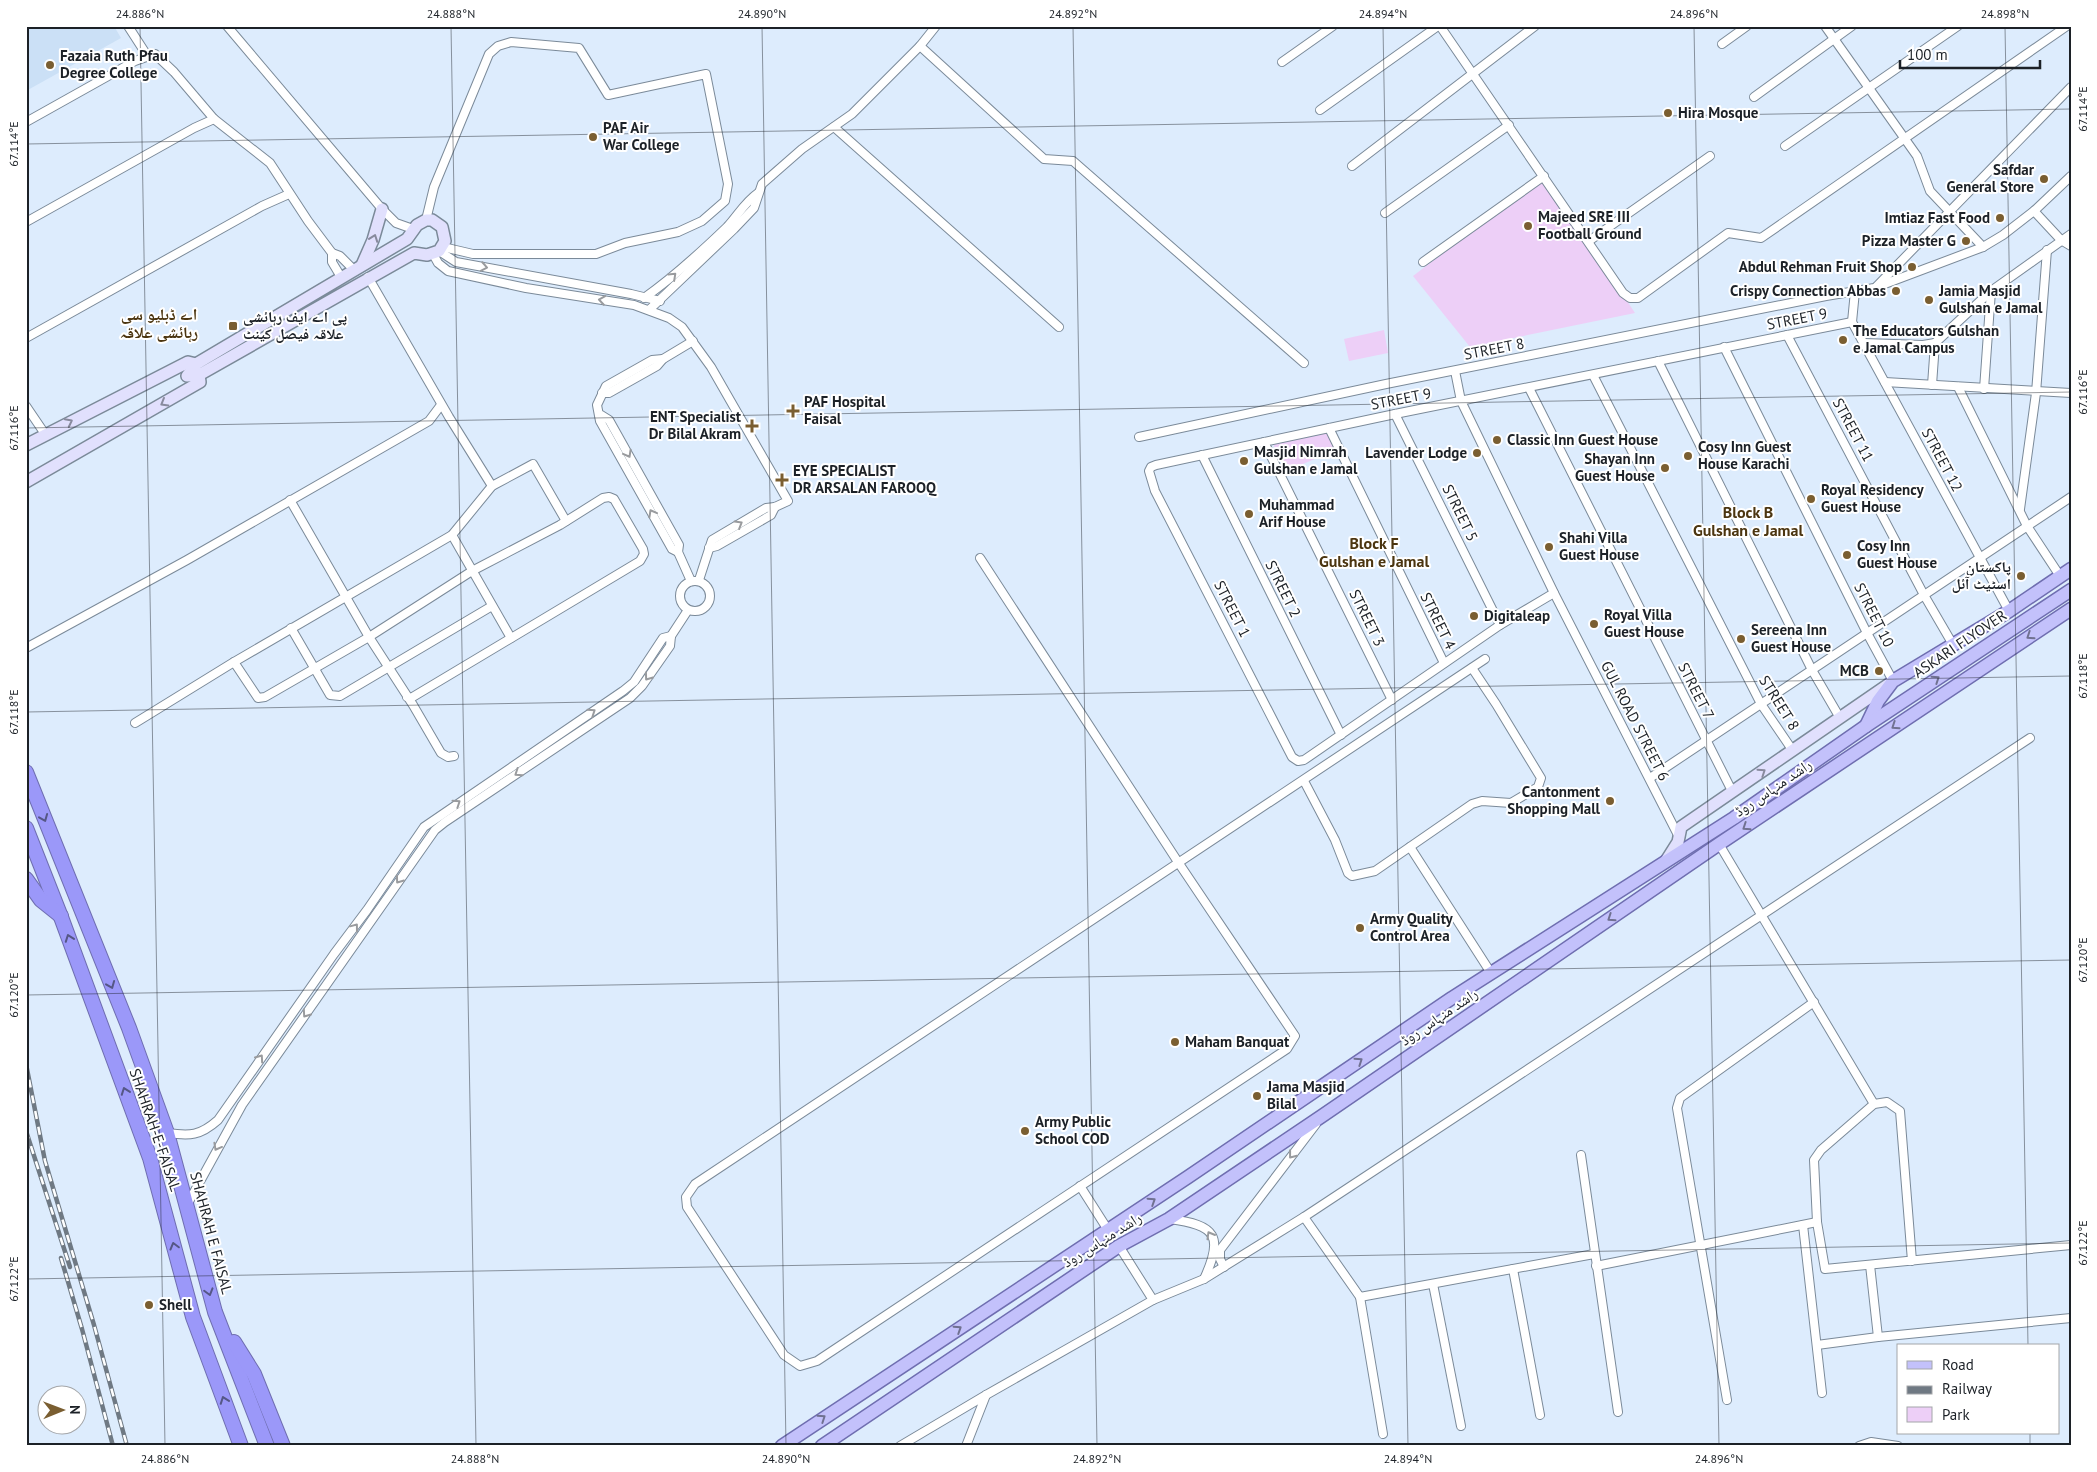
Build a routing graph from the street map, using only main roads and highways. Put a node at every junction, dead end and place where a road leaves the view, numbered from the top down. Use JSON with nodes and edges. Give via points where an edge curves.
{"nodes":[{"id":1,"x":2071,"y":569,"type":"edge"},
{"id":2,"x":2071,"y":590,"type":"edge"},
{"id":3,"x":2071,"y":609,"type":"edge"},
{"id":4,"x":1866,"y":726,"type":"junction"},
{"id":5,"x":1866,"y":746,"type":"junction"},
{"id":6,"x":26,"y":772,"type":"edge"},
{"id":7,"x":1797,"y":774,"type":"junction"},
{"id":8,"x":1797,"y":792,"type":"junction"},
{"id":9,"x":1734,"y":818,"type":"junction"},
{"id":10,"x":26,"y":828,"type":"edge"},
{"id":11,"x":26,"y":879,"type":"edge"},
{"id":12,"x":62,"y":917,"type":"junction"},
{"id":13,"x":215,"y":1312,"type":"junction"},
{"id":14,"x":266,"y":1445,"type":"edge"},
{"id":15,"x":241,"y":1446,"type":"edge"},
{"id":16,"x":283,"y":1446,"type":"edge"},
{"id":17,"x":782,"y":1446,"type":"edge"},
{"id":18,"x":822,"y":1446,"type":"edge"}],
"edges":[{"from":1,"to":4,"type":"main road","via":[[1893,681],[1878,701]]},
{"from":4,"to":2,"type":"main road","name":"ASKARI FLYOVER","one_way":true},
{"from":3,"to":5,"type":"main road","name":"راشد منہاس روڈ","one_way":true},
{"from":4,"to":7,"type":"main road","name":"راشد منہاس روڈ"},
{"from":5,"to":7,"type":"main road","via":[[1846,752],[1806,777]]},
{"from":5,"to":8,"type":"main road","name":"راشد منہاس روڈ"},
{"from":6,"to":13,"type":"highway","name":"SHAHRAH E FAISAL","one_way":true,"via":[[129,1028],[167,1132]]},
{"from":7,"to":9,"type":"main road","name":"راشد منہاس روڈ"},
{"from":8,"to":9,"type":"main road","via":[[1786,791]]},
{"from":8,"to":18,"type":"main road","name":"راشد منہاس روڈ","one_way":true,"via":[[1169,1219],[1119,1246]]},
{"from":17,"to":9,"type":"main road","name":"راشد منہاس روڈ","one_way":true,"via":[[1491,973]]},
{"from":10,"to":12,"type":"highway","name":"SHAHRAH-E-FAISAL"},
{"from":11,"to":12,"type":"highway","via":[[41,900]]},
{"from":15,"to":12,"type":"highway","name":"SHAHRAH-E-FAISAL","one_way":true,"via":[[193,1317],[150,1158]]},
{"from":13,"to":14,"type":"highway","name":"SHAHRAH E FAISAL"},
{"from":13,"to":16,"type":"highway","via":[[254,1374]]}]}
